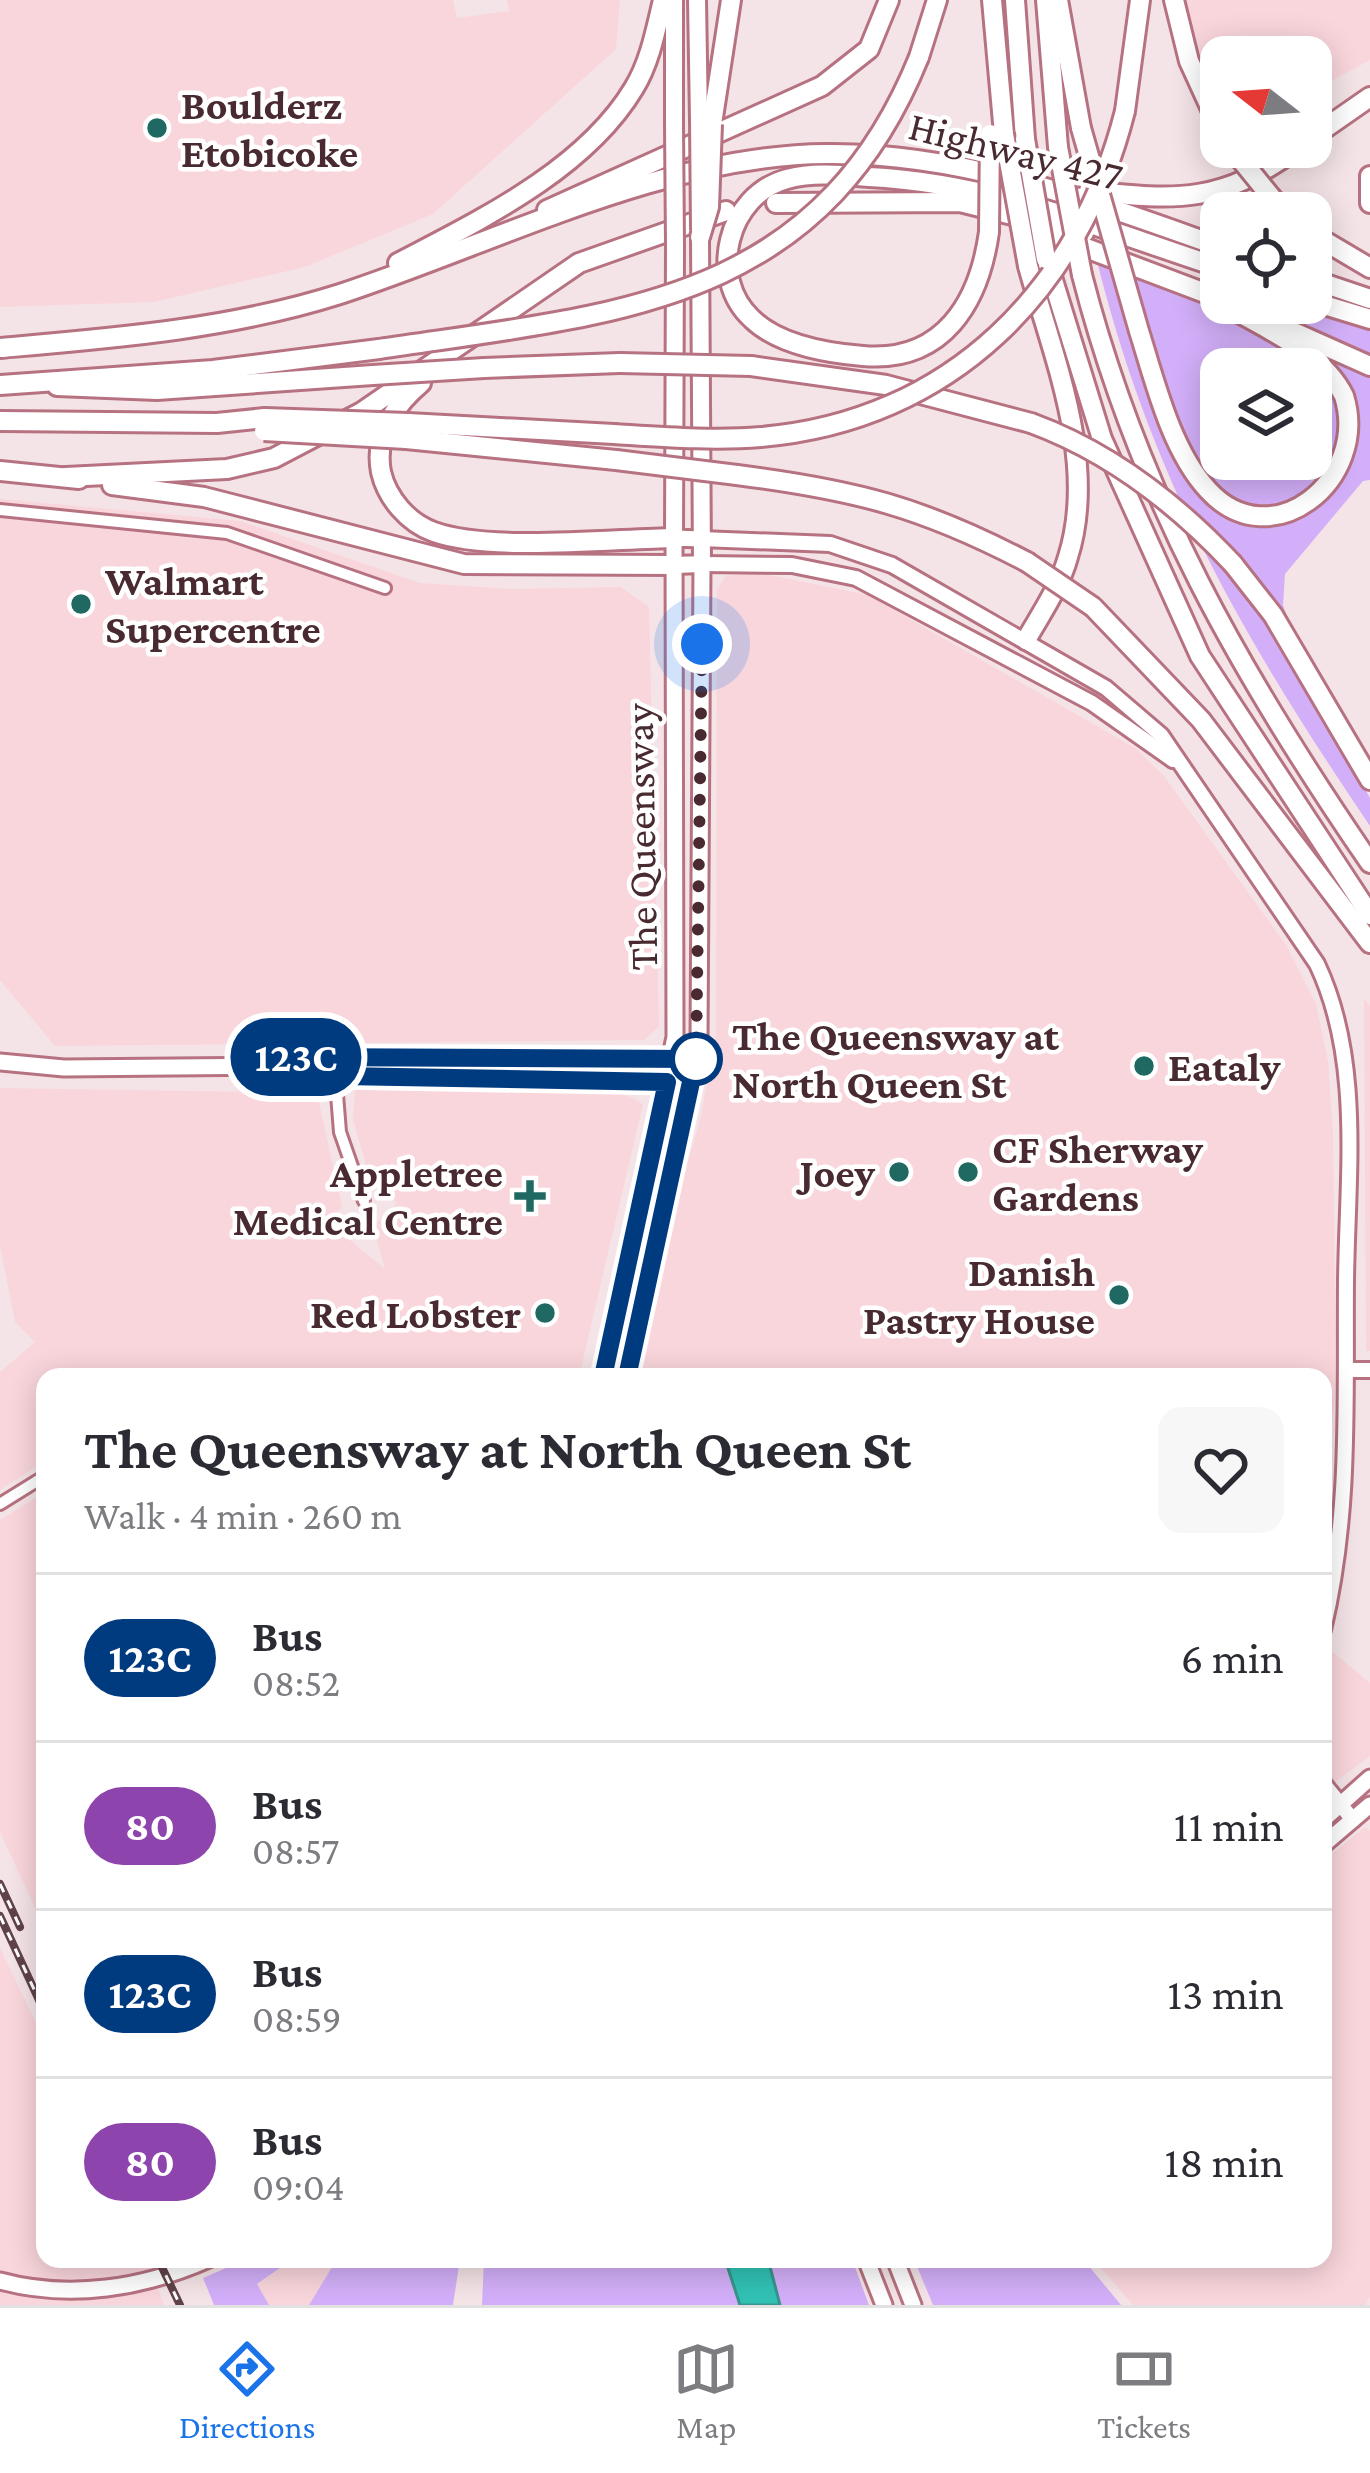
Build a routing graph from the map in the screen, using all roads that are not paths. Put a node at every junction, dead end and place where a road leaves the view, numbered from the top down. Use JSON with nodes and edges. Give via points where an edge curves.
{"nodes":[{"id":1,"x":663,"y":0,"type":"edge"},
{"id":2,"x":674,"y":0,"type":"edge"},
{"id":3,"x":697,"y":0,"type":"edge"},
{"id":4,"x":731,"y":0,"type":"edge"},
{"id":5,"x":889,"y":0,"type":"edge"},
{"id":6,"x":937,"y":0,"type":"edge"},
{"id":7,"x":992,"y":0,"type":"edge"},
{"id":8,"x":1015,"y":0,"type":"edge"},
{"id":9,"x":1046,"y":0,"type":"edge"},
{"id":10,"x":1058,"y":0,"type":"edge"},
{"id":11,"x":1140,"y":0,"type":"edge"},
{"id":12,"x":1174,"y":0,"type":"edge"},
{"id":13,"x":1200,"y":86,"type":"edge"},
{"id":14,"x":1370,"y":98,"type":"edge"},
{"id":15,"x":706,"y":122,"type":"junction"},
{"id":16,"x":1332,"y":124,"type":"edge"},
{"id":17,"x":997,"y":134,"type":"junction"},
{"id":18,"x":1248,"y":168,"type":"edge"},
{"id":19,"x":1268,"y":168,"type":"edge"},
{"id":20,"x":1370,"y":176,"type":"edge"},
{"id":21,"x":1047,"y":187,"type":"junction"},
{"id":22,"x":1267,"y":192,"type":"edge"},
{"id":23,"x":992,"y":193,"type":"edge"},
{"id":24,"x":992,"y":193,"type":"edge"},
{"id":25,"x":992,"y":193,"type":"edge"},
{"id":26,"x":992,"y":193,"type":"edge"},
{"id":27,"x":894,"y":200,"type":"junction"},
{"id":28,"x":776,"y":202,"type":"dead end"},
{"id":29,"x":1370,"y":203,"type":"edge"},
{"id":30,"x":726,"y":211,"type":"dead end"},
{"id":31,"x":700,"y":237,"type":"joint"},
{"id":32,"x":1200,"y":240,"type":"edge"},
{"id":33,"x":1332,"y":245,"type":"edge"},
{"id":34,"x":445,"y":257,"type":"junction"},
{"id":35,"x":1037,"y":262,"type":"junction"},
{"id":36,"x":1200,"y":265,"type":"edge"},
{"id":37,"x":1200,"y":266,"type":"edge"},
{"id":38,"x":1370,"y":268,"type":"edge"},
{"id":39,"x":1332,"y":286,"type":"edge"},
{"id":40,"x":1200,"y":289,"type":"edge"},
{"id":41,"x":341,"y":293,"type":"junction"},
{"id":42,"x":1370,"y":299,"type":"edge"},
{"id":43,"x":1332,"y":307,"type":"edge"},
{"id":44,"x":508,"y":309,"type":"junction"},
{"id":45,"x":1370,"y":319,"type":"edge"},
{"id":46,"x":1257,"y":324,"type":"edge"},
{"id":47,"x":1274,"y":324,"type":"edge"},
{"id":48,"x":0,"y":348,"type":"edge"},
{"id":49,"x":1370,"y":366,"type":"edge"},
{"id":50,"x":46,"y":384,"type":"junction"},
{"id":51,"x":0,"y":385,"type":"edge"},
{"id":52,"x":0,"y":421,"type":"edge"},
{"id":53,"x":407,"y":431,"type":"junction"},
{"id":54,"x":0,"y":471,"type":"edge"},
{"id":55,"x":66,"y":477,"type":"junction"},
{"id":56,"x":0,"y":510,"type":"edge"},
{"id":57,"x":674,"y":538,"type":"junction"},
{"id":58,"x":701,"y":539,"type":"junction"},
{"id":59,"x":702,"y":564,"type":"junction"},
{"id":60,"x":675,"y":565,"type":"junction"},
{"id":61,"x":385,"y":588,"type":"dead end"},
{"id":62,"x":1035,"y":646,"type":"junction"},
{"id":63,"x":1015,"y":662,"type":"junction"},
{"id":64,"x":1031,"y":671,"type":"junction"},
{"id":65,"x":1177,"y":763,"type":"junction"},
{"id":66,"x":1370,"y":780,"type":"edge"},
{"id":67,"x":1370,"y":863,"type":"edge"},
{"id":68,"x":1370,"y":915,"type":"edge"},
{"id":69,"x":1370,"y":943,"type":"edge"},
{"id":70,"x":671,"y":1057,"type":"junction"},
{"id":71,"x":696,"y":1059,"type":"junction"},
{"id":72,"x":0,"y":1062,"type":"edge"},
{"id":73,"x":334,"y":1066,"type":"junction"},
{"id":74,"x":667,"y":1082,"type":"junction"},
{"id":75,"x":692,"y":1082,"type":"junction"},
{"id":76,"x":364,"y":1201,"type":"dead end"},
{"id":77,"x":624,"y":1268,"type":"junction"},
{"id":78,"x":639,"y":1304,"type":"junction"},
{"id":79,"x":605,"y":1368,"type":"edge"},
{"id":80,"x":628,"y":1368,"type":"edge"},
{"id":81,"x":1348,"y":1370,"type":"junction"},
{"id":82,"x":1370,"y":1370,"type":"edge"},
{"id":83,"x":36,"y":1482,"type":"edge"},
{"id":84,"x":0,"y":1504,"type":"edge"},
{"id":85,"x":1332,"y":1576,"type":"edge"},
{"id":86,"x":1370,"y":1778,"type":"edge"},
{"id":87,"x":1332,"y":1793,"type":"edge"},
{"id":88,"x":1342,"y":1805,"type":"junction"},
{"id":89,"x":1370,"y":1805,"type":"edge"},
{"id":90,"x":1332,"y":1812,"type":"edge"},
{"id":91,"x":1332,"y":1820,"type":"edge"},
{"id":92,"x":1347,"y":1826,"type":"junction"},
{"id":93,"x":1332,"y":1837,"type":"edge"},
{"id":94,"x":189,"y":2268,"type":"edge"},
{"id":95,"x":870,"y":2268,"type":"edge"},
{"id":96,"x":899,"y":2268,"type":"edge"},
{"id":97,"x":0,"y":2281,"type":"edge"},
{"id":98,"x":884,"y":2305,"type":"edge"},
{"id":99,"x":913,"y":2305,"type":"edge"}],
"edges":[{"from":1,"to":41,"type":"highway","via":[[640,76],[607,123],[504,205]]},
{"from":2,"to":57,"type":"main road","name":"The Queensway","bridge":true},
{"from":3,"to":15,"type":"main road"},
{"from":4,"to":15,"type":"highway"},
{"from":5,"to":34,"type":"highway","via":[[869,49],[822,86]]},
{"from":6,"to":50,"type":"highway","bridge":true,"via":[[878,139],[795,229],[731,271],[632,310],[379,349]]},
{"from":7,"to":17,"type":"highway","via":[[987,55]]},
{"from":8,"to":35,"type":"highway","bridge":true},
{"from":9,"to":67,"type":"highway","bridge":true,"via":[[1058,147],[1082,275],[1122,415],[1168,529],[1239,660]]},
{"from":10,"to":46,"type":"highway","bridge":true,"via":[[1081,128],[1180,442],[1208,491],[1246,514],[1280,517],[1328,494],[1346,465],[1351,412],[1333,378]]},
{"from":11,"to":53,"type":"highway","bridge":true,"via":[[1125,111],[1097,198],[1057,270],[1005,329],[938,379],[862,416],[794,432],[720,438]]},
{"from":12,"to":13,"type":"highway"},
{"from":14,"to":16,"type":"highway"},
{"from":15,"to":31,"type":"highway","bridge":true,"via":[[709,207]]},
{"from":17,"to":23,"type":"highway","bridge":true},
{"from":17,"to":35,"type":"highway","bridge":true},
{"from":18,"to":22,"type":"highway","bridge":true},
{"from":19,"to":21,"type":"highway","via":[[1209,196],[1174,200]]},
{"from":20,"to":29,"type":"highway"},
{"from":21,"to":32,"type":"highway","name":"Highway 427"},
{"from":21,"to":34,"type":"highway","name":"Highway 427","via":[[880,154],[781,157],[638,187]]},
{"from":24,"to":25,"type":"highway","bridge":true,"via":[[981,274],[956,323],[935,342],[898,356],[819,349],[769,332],[743,310],[729,276],[730,241],[745,207],[777,182],[818,175]]},
{"from":26,"to":36,"type":"highway","bridge":true},
{"from":27,"to":28,"type":"highway","name":"Highway 427"},
{"from":27,"to":37,"type":"highway","name":"Highway 427","via":[[1031,216]]},
{"from":27,"to":40,"type":"highway","via":[[1009,223]]},
{"from":30,"to":44,"type":"highway","via":[[608,250]]},
{"from":31,"to":58,"type":"main road","name":"The Queensway"},
{"from":33,"to":38,"type":"highway"},
{"from":34,"to":41,"type":"highway"},
{"from":35,"to":62,"type":"highway","via":[[1078,477],[1067,562]]},
{"from":35,"to":68,"type":"highway","via":[[1102,440],[1200,656]]},
{"from":39,"to":42,"type":"highway"},
{"from":41,"to":48,"type":"highway","via":[[164,332]]},
{"from":43,"to":45,"type":"highway"},
{"from":44,"to":55,"type":"highway","via":[[362,412],[274,458],[227,469]]},
{"from":44,"to":57,"type":"highway","via":[[392,414],[380,455],[398,507],[426,529],[460,538]]},
{"from":47,"to":49,"type":"highway"},
{"from":50,"to":51,"type":"highway"},
{"from":50,"to":66,"type":"highway","bridge":true,"via":[[157,391],[484,368],[751,366],[886,385],[1031,424],[1143,483],[1233,564],[1273,615]]},
{"from":52,"to":53,"type":"highway","bridge":true},
{"from":53,"to":69,"type":"highway","bridge":true,"via":[[885,499],[948,520],[1027,562],[1093,608],[1201,720]]},
{"from":54,"to":55,"type":"highway"},
{"from":55,"to":60,"type":"highway","via":[[204,497],[464,563]]},
{"from":56,"to":61,"type":"street","via":[[227,533]]},
{"from":57,"to":58,"type":"main road"},
{"from":57,"to":60,"type":"main road","name":"The Queensway"},
{"from":58,"to":59,"type":"main road","name":"The Queensway"},
{"from":58,"to":62,"type":"street","via":[[830,544],[892,566]]},
{"from":59,"to":60,"type":"main road"},
{"from":59,"to":63,"type":"street","via":[[792,565],[856,578]]},
{"from":59,"to":71,"type":"main road","name":"The Queensway"},
{"from":60,"to":70,"type":"main road","name":"The Queensway","via":[[679,970]]},
{"from":62,"to":63,"type":"street"},
{"from":62,"to":64,"type":"street"},
{"from":62,"to":65,"type":"street","via":[[1142,713]]},
{"from":63,"to":64,"type":"street"},
{"from":64,"to":65,"type":"street"},
{"from":65,"to":81,"type":"street","via":[[1304,940],[1336,1004],[1346,1086]]},
{"from":70,"to":71,"type":"main road"},
{"from":70,"to":73,"type":"main road"},
{"from":70,"to":74,"type":"main road","name":"The Queensway"},
{"from":71,"to":75,"type":"main road","name":"The Queensway"},
{"from":72,"to":73,"type":"main road","via":[[272,1066],[286,1057]]},
{"from":73,"to":74,"type":"main road"},
{"from":73,"to":76,"type":"street","via":[[340,1132]]},
{"from":74,"to":75,"type":"main road"},
{"from":74,"to":77,"type":"main road","name":"The Queensway"},
{"from":75,"to":78,"type":"main road","name":"The Queensway"},
{"from":77,"to":78,"type":"main road"},
{"from":77,"to":79,"type":"main road","name":"The Queensway"},
{"from":78,"to":80,"type":"main road","name":"The Queensway"},
{"from":81,"to":82,"type":"street"},
{"from":81,"to":85,"type":"street","via":[[1344,1504]]},
{"from":83,"to":84,"type":"street"},
{"from":86,"to":88,"type":"main road"},
{"from":87,"to":88,"type":"street"},
{"from":88,"to":90,"type":"main road"},
{"from":88,"to":92,"type":"street"},
{"from":89,"to":92,"type":"main road"},
{"from":91,"to":92,"type":"street"},
{"from":92,"to":93,"type":"main road"},
{"from":94,"to":97,"type":"main road","via":[[110,2288]]},
{"from":95,"to":98,"type":"main road"},
{"from":96,"to":99,"type":"main road"}]}
